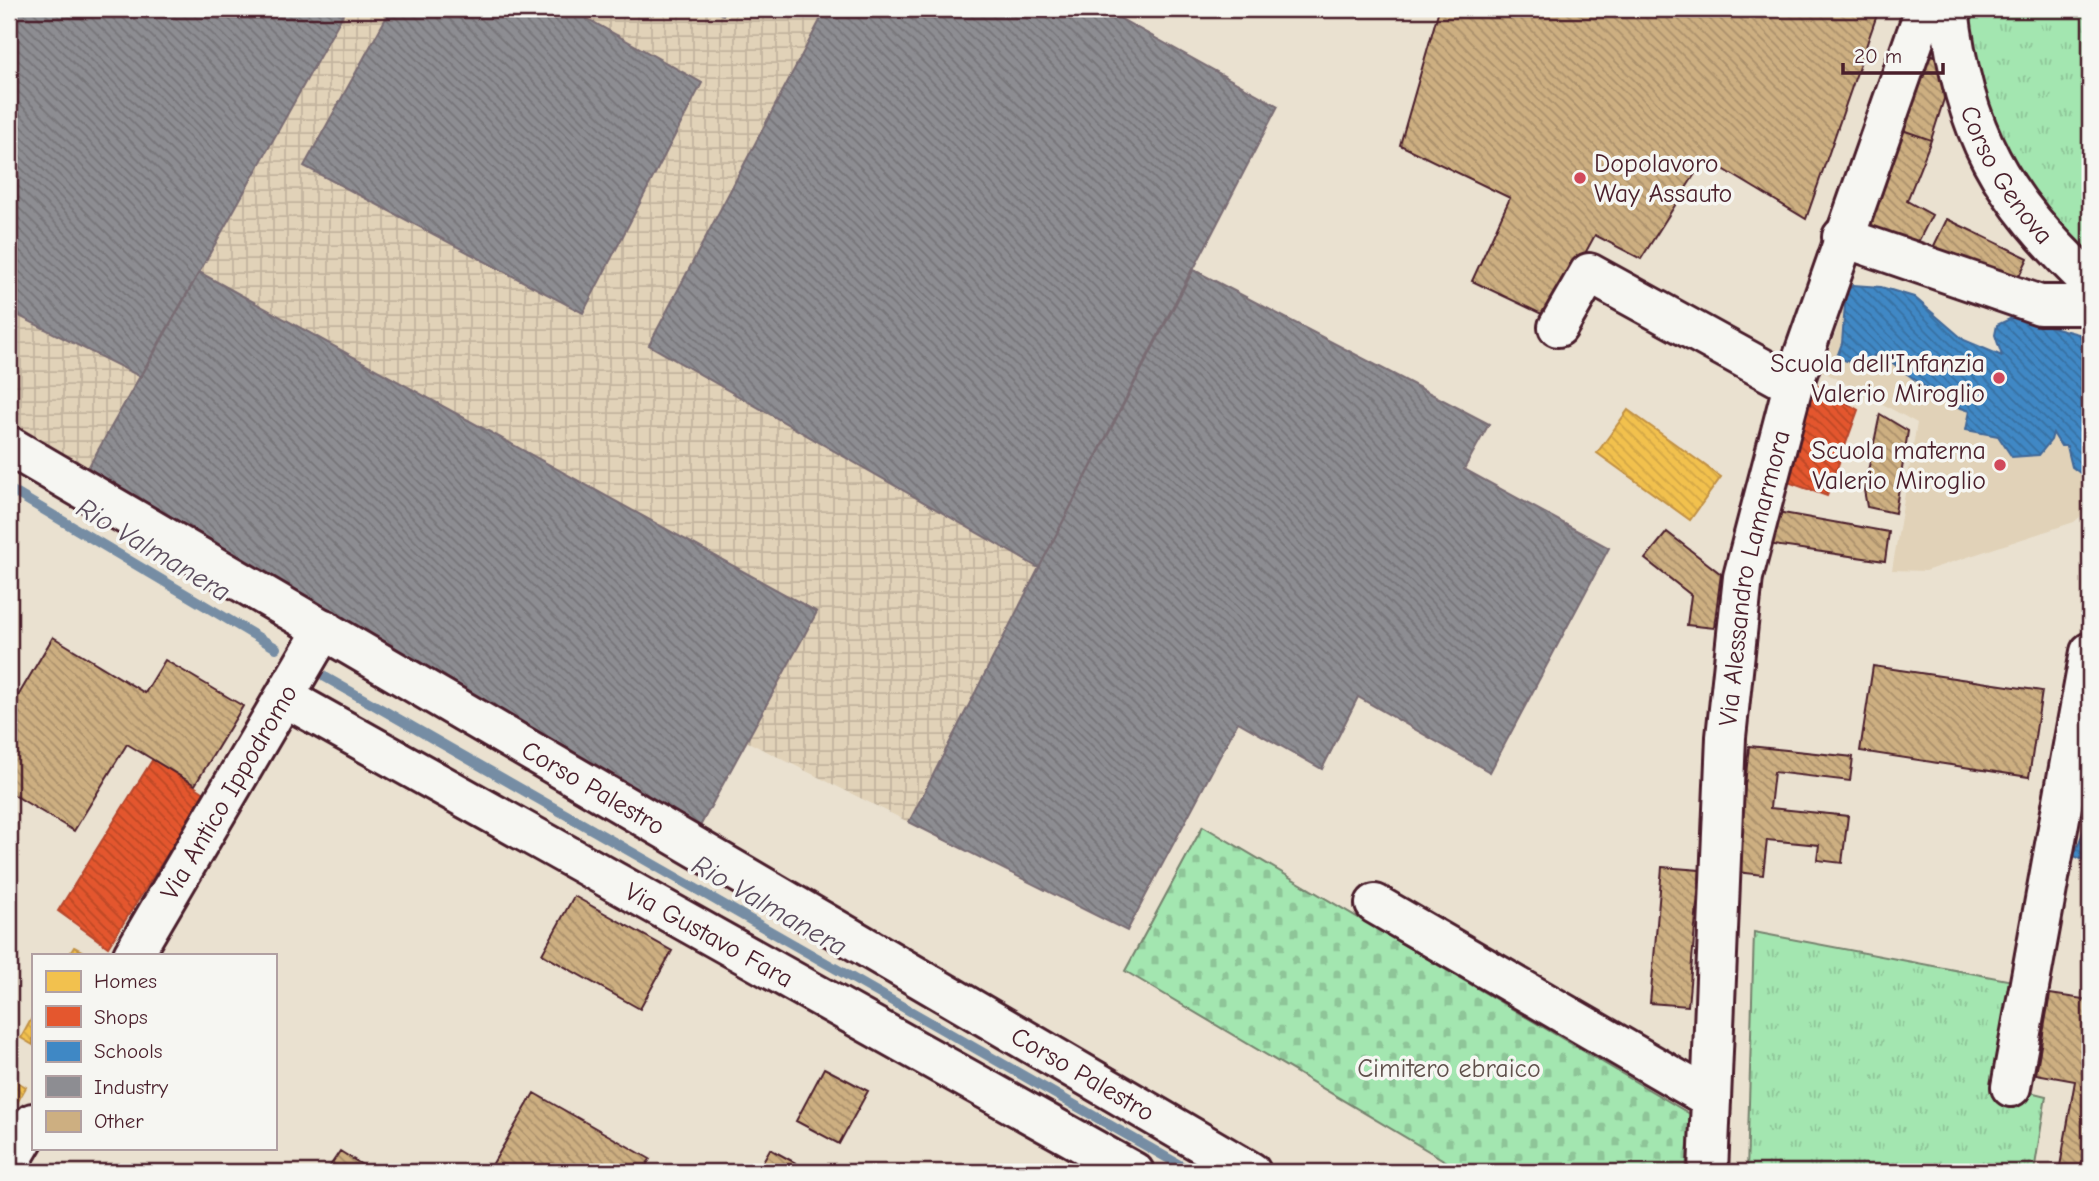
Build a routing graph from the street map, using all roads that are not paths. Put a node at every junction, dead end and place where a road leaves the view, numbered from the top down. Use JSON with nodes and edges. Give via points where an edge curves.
{"nodes":[{"id":1,"x":1924,"y":9,"type":"edge"},
{"id":2,"x":1949,"y":9,"type":"edge"},
{"id":3,"x":1842,"y":237,"type":"junction"},
{"id":4,"x":2090,"y":282,"type":"edge"},
{"id":5,"x":2090,"y":304,"type":"edge"},
{"id":6,"x":1558,"y":327,"type":"dead end"},
{"id":7,"x":1793,"y":385,"type":"junction"},
{"id":8,"x":9,"y":446,"type":"edge"},
{"id":9,"x":316,"y":645,"type":"junction"},
{"id":10,"x":2090,"y":652,"type":"edge"},
{"id":11,"x":286,"y":698,"type":"junction"},
{"id":12,"x":1375,"y":904,"type":"dead end"},
{"id":13,"x":134,"y":954,"type":"edge"},
{"id":14,"x":2011,"y":1087,"type":"dead end"},
{"id":15,"x":1711,"y":1100,"type":"junction"},
{"id":16,"x":32,"y":1125,"type":"edge"},
{"id":17,"x":9,"y":1164,"type":"edge"},
{"id":18,"x":1134,"y":1172,"type":"edge"},
{"id":19,"x":1251,"y":1172,"type":"edge"},
{"id":20,"x":1709,"y":1172,"type":"edge"}],
"edges":[{"from":1,"to":3,"type":"street","name":"Via Alessandro Lamarmora"},
{"from":2,"to":4,"type":"street","name":"Corso Genova","via":[[1968,112],[2001,182],[2048,242]]},
{"from":3,"to":5,"type":"street","via":[[2040,305]]},
{"from":3,"to":7,"type":"street","name":"Via Alessandro Lamarmora"},
{"from":6,"to":7,"type":"street","via":[[1589,273]]},
{"from":7,"to":15,"type":"street","name":"Via Alessandro Lamarmora","via":[[1742,590],[1726,737]]},
{"from":8,"to":9,"type":"street","name":"Corso Palestro"},
{"from":9,"to":11,"type":"street","name":"Via Antico Ippodromo"},
{"from":9,"to":19,"type":"street","name":"Corso Palestro"},
{"from":10,"to":14,"type":"street"},
{"from":11,"to":13,"type":"street","name":"Via Antico Ippodromo"},
{"from":11,"to":18,"type":"street","name":"Via Gustavo Fara"},
{"from":12,"to":15,"type":"street"},
{"from":15,"to":20,"type":"street","name":"Via Alessandro Lamarmora"},
{"from":16,"to":17,"type":"street"}]}
